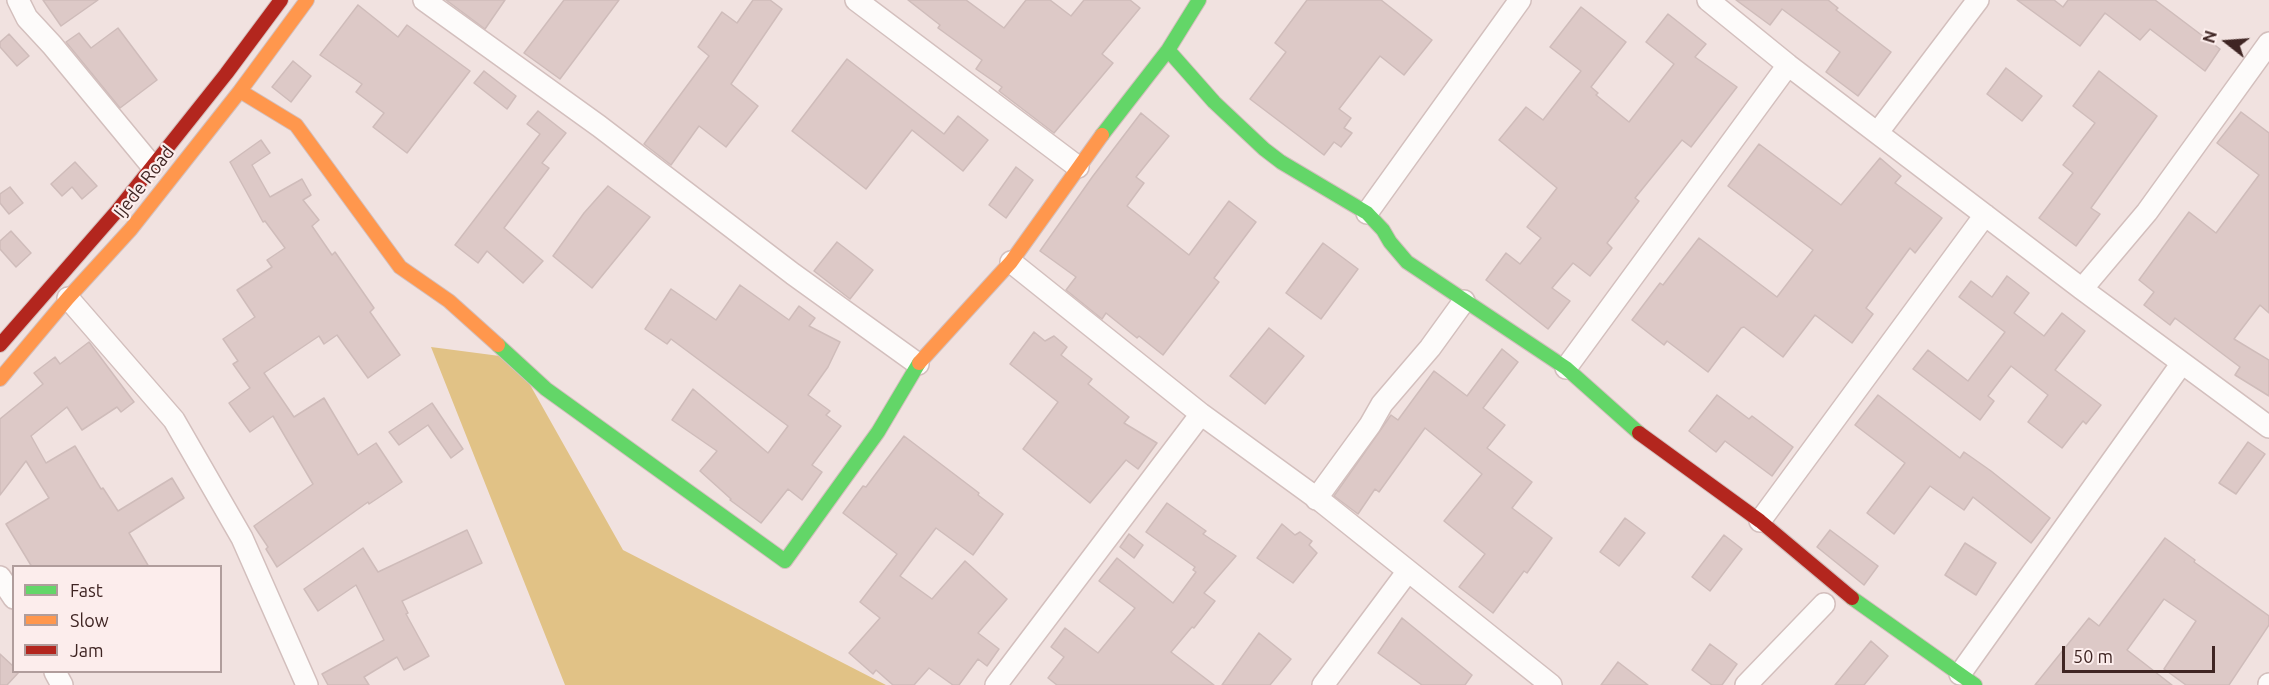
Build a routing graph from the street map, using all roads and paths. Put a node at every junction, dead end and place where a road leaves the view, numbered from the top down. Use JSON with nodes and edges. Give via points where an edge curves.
{"nodes":[{"id":1,"x":18,"y":0,"type":"edge"},
{"id":2,"x":280,"y":0,"type":"edge"},
{"id":3,"x":307,"y":0,"type":"edge"},
{"id":4,"x":424,"y":0,"type":"edge"},
{"id":5,"x":856,"y":0,"type":"edge"},
{"id":6,"x":1199,"y":0,"type":"edge"},
{"id":7,"x":1520,"y":0,"type":"edge"},
{"id":8,"x":1708,"y":0,"type":"edge"},
{"id":9,"x":1978,"y":0,"type":"edge"},
{"id":10,"x":2269,"y":43,"type":"edge"},
{"id":11,"x":1168,"y":50,"type":"junction"},
{"id":12,"x":1788,"y":65,"type":"junction"},
{"id":13,"x":240,"y":91,"type":"junction"},
{"id":14,"x":1878,"y":132,"type":"junction"},
{"id":15,"x":152,"y":166,"type":"junction"},
{"id":16,"x":1078,"y":167,"type":"junction"},
{"id":17,"x":1367,"y":213,"type":"junction"},
{"id":18,"x":1985,"y":215,"type":"junction"},
{"id":19,"x":1011,"y":262,"type":"junction"},
{"id":20,"x":2082,"y":289,"type":"junction"},
{"id":21,"x":68,"y":298,"type":"junction"},
{"id":22,"x":1464,"y":301,"type":"junction"},
{"id":23,"x":0,"y":345,"type":"edge"},
{"id":24,"x":2182,"y":363,"type":"junction"},
{"id":25,"x":918,"y":364,"type":"junction"},
{"id":26,"x":1566,"y":368,"type":"junction"},
{"id":27,"x":0,"y":379,"type":"edge"},
{"id":28,"x":1201,"y":414,"type":"junction"},
{"id":29,"x":2269,"y":427,"type":"edge"},
{"id":30,"x":1316,"y":499,"type":"junction"},
{"id":31,"x":1760,"y":520,"type":"junction"},
{"id":32,"x":1408,"y":572,"type":"junction"},
{"id":33,"x":0,"y":578,"type":"edge"},
{"id":34,"x":12,"y":595,"type":"edge"},
{"id":35,"x":1824,"y":604,"type":"dead end"},
{"id":36,"x":1968,"y":679,"type":"edge"},
{"id":37,"x":307,"y":685,"type":"edge"},
{"id":38,"x":996,"y":685,"type":"edge"},
{"id":39,"x":1323,"y":685,"type":"edge"},
{"id":40,"x":1551,"y":685,"type":"edge"},
{"id":41,"x":1746,"y":685,"type":"edge"}],
"edges":[{"from":1,"to":15,"type":"street","via":[[27,18]]},
{"from":2,"to":15,"type":"street","name":"Ijede Road"},
{"from":3,"to":13,"type":"street","name":"Ijede Road"},
{"from":4,"to":25,"type":"street"},
{"from":5,"to":16,"type":"street"},
{"from":6,"to":11,"type":"street"},
{"from":7,"to":17,"type":"street"},
{"from":8,"to":12,"type":"street"},
{"from":9,"to":14,"type":"street"},
{"from":10,"to":20,"type":"street","via":[[2147,212]]},
{"from":11,"to":16,"type":"street"},
{"from":11,"to":17,"type":"street","via":[[1214,102],[1264,149]]},
{"from":12,"to":14,"type":"street"},
{"from":12,"to":26,"type":"street"},
{"from":13,"to":21,"type":"street","name":"Ijede Road","via":[[130,229]]},
{"from":13,"to":25,"type":"street","via":[[296,125],[400,267],[449,301],[546,389],[785,561],[878,432]]},
{"from":14,"to":18,"type":"street"},
{"from":15,"to":23,"type":"street","name":"Ijede Road"},
{"from":16,"to":19,"type":"street"},
{"from":17,"to":22,"type":"street","via":[[1407,262]]},
{"from":18,"to":20,"type":"street"},
{"from":18,"to":31,"type":"street"},
{"from":19,"to":25,"type":"street"},
{"from":19,"to":28,"type":"street"},
{"from":20,"to":24,"type":"street"},
{"from":21,"to":27,"type":"street","name":"Ijede Road"},
{"from":21,"to":37,"type":"street","via":[[174,420],[242,538]]},
{"from":22,"to":26,"type":"street"},
{"from":22,"to":30,"type":"street","via":[[1382,404]]},
{"from":24,"to":29,"type":"street"},
{"from":24,"to":36,"type":"street"},
{"from":26,"to":31,"type":"street","via":[[1633,429]]},
{"from":28,"to":30,"type":"street"},
{"from":28,"to":38,"type":"street"},
{"from":30,"to":32,"type":"street"},
{"from":31,"to":36,"type":"street","via":[[1841,590]]},
{"from":32,"to":39,"type":"street"},
{"from":32,"to":40,"type":"street"},
{"from":33,"to":34,"type":"street"},
{"from":35,"to":41,"type":"street"}]}
